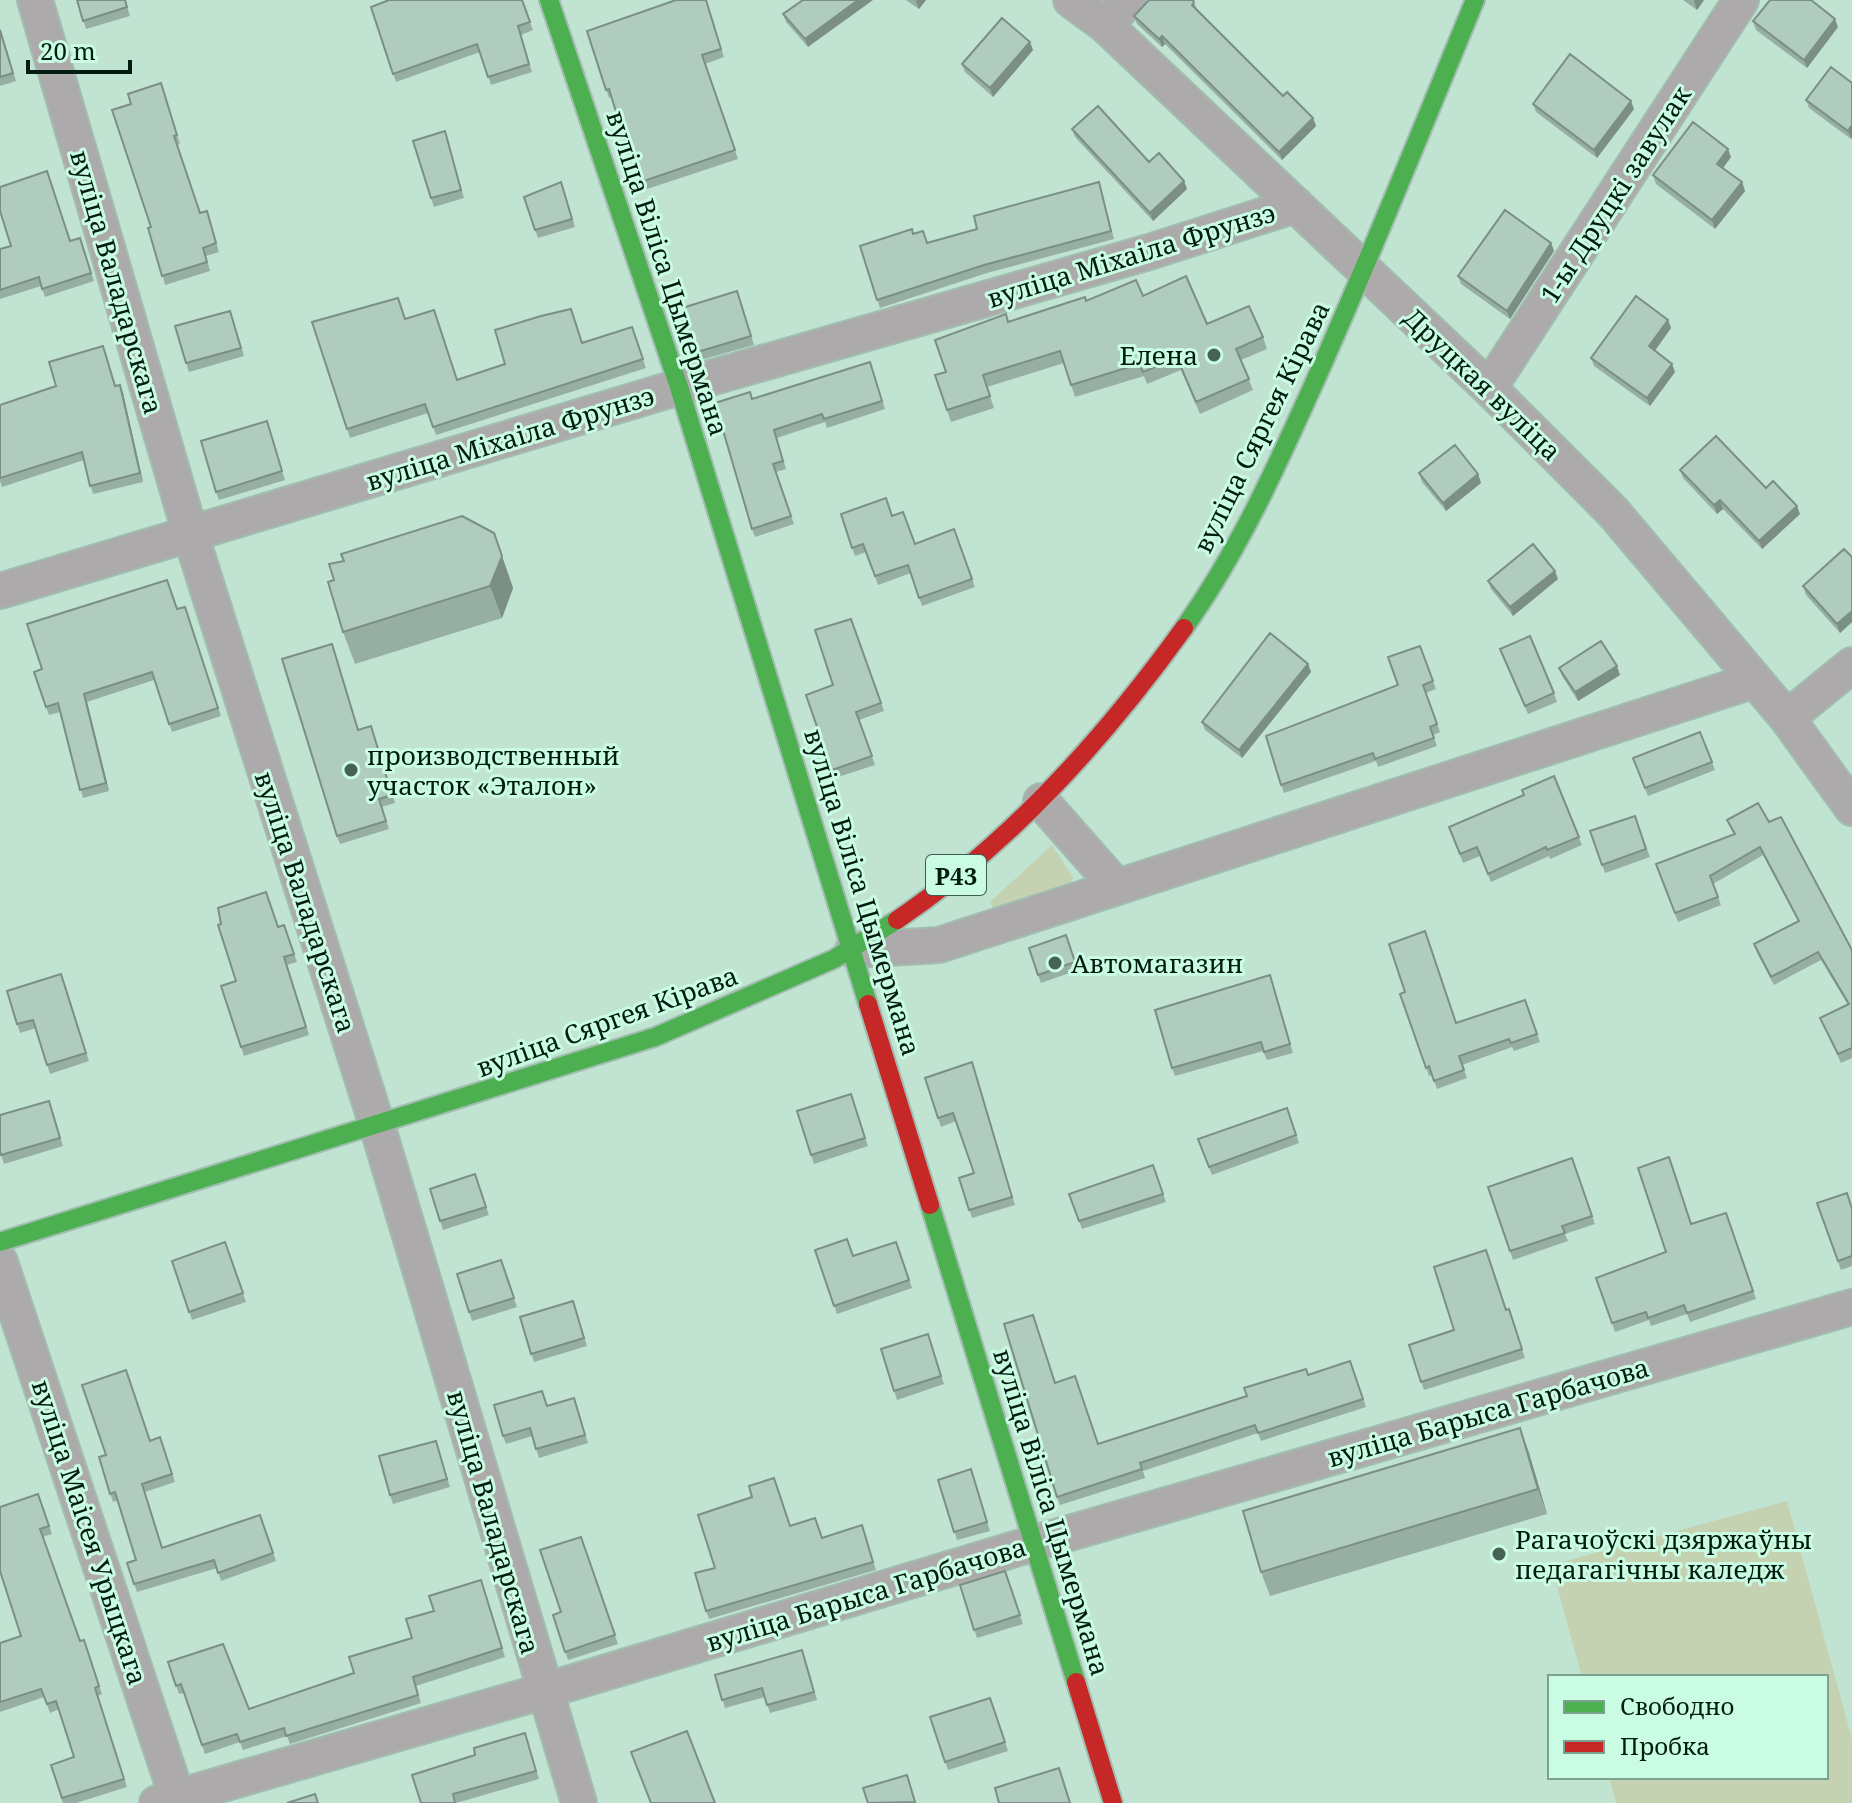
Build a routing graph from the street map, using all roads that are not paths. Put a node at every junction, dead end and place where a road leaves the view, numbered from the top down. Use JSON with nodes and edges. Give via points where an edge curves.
{"nodes":[{"id":1,"x":35,"y":0,"type":"edge"},
{"id":2,"x":549,"y":0,"type":"edge"},
{"id":3,"x":1071,"y":0,"type":"edge"},
{"id":4,"x":1129,"y":0,"type":"edge"},
{"id":5,"x":1475,"y":0,"type":"edge"},
{"id":6,"x":1741,"y":0,"type":"edge"},
{"id":7,"x":1105,"y":25,"type":"junction"},
{"id":8,"x":1296,"y":205,"type":"junction"},
{"id":9,"x":1364,"y":269,"type":"junction"},
{"id":10,"x":679,"y":387,"type":"junction"},
{"id":11,"x":1489,"y":388,"type":"junction"},
{"id":12,"x":191,"y":536,"type":"junction"},
{"id":13,"x":0,"y":591,"type":"edge"},
{"id":14,"x":1852,"y":665,"type":"edge"},
{"id":15,"x":1755,"y":680,"type":"junction"},
{"id":16,"x":1787,"y":718,"type":"junction"},
{"id":17,"x":1041,"y":801,"type":"junction"},
{"id":18,"x":1852,"y":808,"type":"edge"},
{"id":19,"x":1116,"y":886,"type":"junction"},
{"id":20,"x":853,"y":950,"type":"junction"},
{"id":21,"x":377,"y":1125,"type":"junction"},
{"id":22,"x":0,"y":1242,"type":"edge"},
{"id":23,"x":0,"y":1262,"type":"edge"},
{"id":24,"x":1852,"y":1307,"type":"edge"},
{"id":25,"x":1035,"y":1543,"type":"junction"},
{"id":26,"x":544,"y":1691,"type":"junction"},
{"id":27,"x":171,"y":1801,"type":"edge"},
{"id":28,"x":579,"y":1803,"type":"edge"},
{"id":29,"x":1113,"y":1803,"type":"edge"}],
"edges":[{"from":1,"to":12,"type":"street","name":"вуліца Валадарскага"},
{"from":2,"to":10,"type":"main road","name":"вуліца Віліса Цымермана"},
{"from":3,"to":7,"type":"street","name":"Друцкая вуліца"},
{"from":4,"to":7,"type":"street"},
{"from":5,"to":9,"type":"main road","name":"вуліца Сяргея Кірава","number":"Р43"},
{"from":6,"to":11,"type":"street","name":"1-ы Друцкі завулак"},
{"from":7,"to":8,"type":"street","name":"Друцкая вуліца"},
{"from":8,"to":9,"type":"street","name":"Друцкая вуліца"},
{"from":8,"to":10,"type":"street","name":"вуліца Міхаіла Фрунзэ"},
{"from":9,"to":11,"type":"street","name":"Друцкая вуліца"},
{"from":9,"to":17,"type":"main road","name":"вуліца Сяргея Кірава","number":"Р43","via":[[1281,458],[1228,561],[1165,656]]},
{"from":10,"to":12,"type":"street","name":"вуліца Міхаіла Фрунзэ"},
{"from":10,"to":20,"type":"main road","name":"вуліца Віліса Цымермана"},
{"from":11,"to":15,"type":"street","name":"Друцкая вуліца","via":[[1613,512]]},
{"from":12,"to":13,"type":"street","name":"вуліца Міхаіла Фрунзэ"},
{"from":12,"to":21,"type":"street","name":"вуліца Валадарскага"},
{"from":14,"to":16,"type":"street"},
{"from":15,"to":16,"type":"street","name":"Друцкая вуліца"},
{"from":15,"to":19,"type":"street"},
{"from":16,"to":18,"type":"street","name":"Друцкая вуліца"},
{"from":17,"to":19,"type":"street"},
{"from":17,"to":20,"type":"main road","name":"вуліца Сяргея Кірава","number":"Р43","via":[[926,901]]},
{"from":19,"to":20,"type":"street","via":[[939,945]]},
{"from":20,"to":21,"type":"main road","name":"вуліца Сяргея Кірава","number":"Р43","via":[[717,1014]]},
{"from":20,"to":25,"type":"main road","name":"вуліца Віліса Цымермана"},
{"from":21,"to":22,"type":"main road","name":"вуліца Сяргея Кірава","number":"Р43"},
{"from":21,"to":26,"type":"street","name":"вуліца Валадарскага"},
{"from":23,"to":27,"type":"street","name":"вуліца Маісея Урыцкага"},
{"from":24,"to":25,"type":"street","name":"вуліца Барыса Гарбачова"},
{"from":25,"to":26,"type":"street","name":"вуліца Барыса Гарбачова"},
{"from":25,"to":29,"type":"main road","name":"вуліца Віліса Цымермана"},
{"from":26,"to":27,"type":"street","name":"вуліца Барыса Гарбачова"},
{"from":26,"to":28,"type":"street","name":"вуліца Валадарскага"}]}
